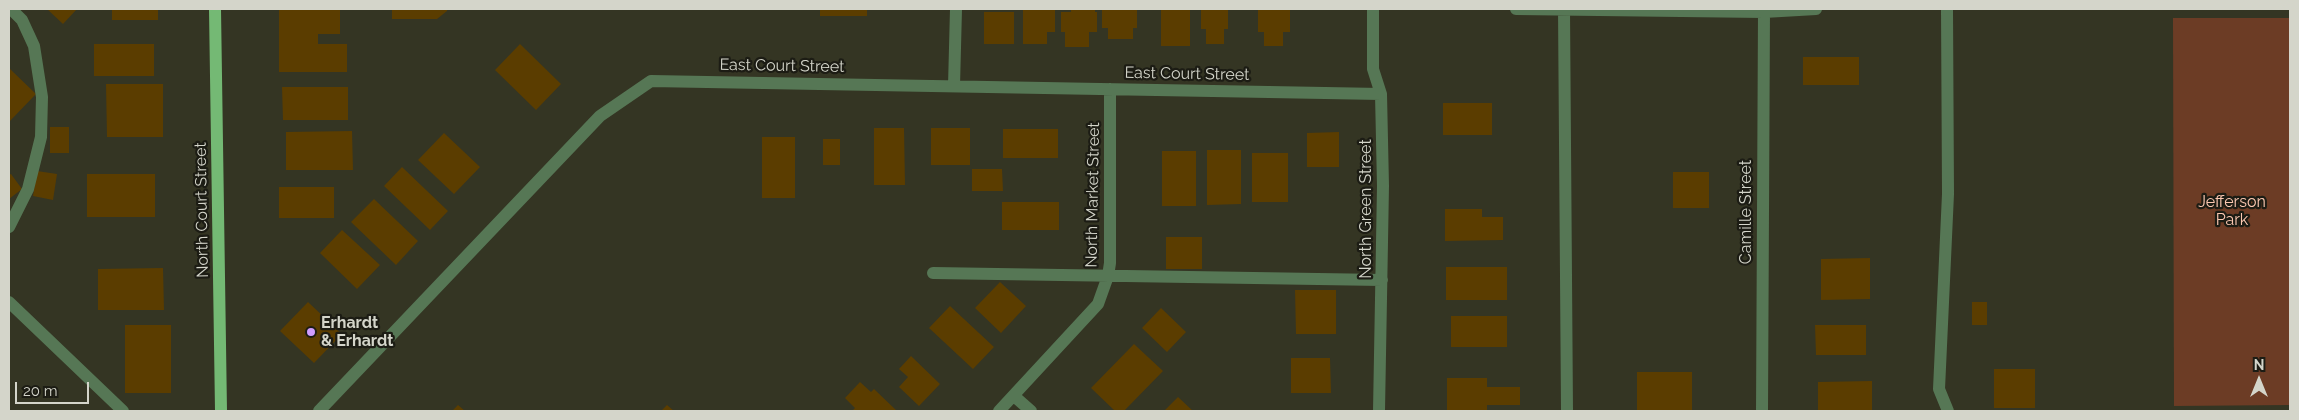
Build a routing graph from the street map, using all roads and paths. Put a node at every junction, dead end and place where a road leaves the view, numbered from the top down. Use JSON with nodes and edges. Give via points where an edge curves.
{"nodes":[{"id":1,"x":11,"y":9,"type":"edge"},
{"id":2,"x":215,"y":9,"type":"edge"},
{"id":3,"x":956,"y":9,"type":"edge"},
{"id":4,"x":1373,"y":9,"type":"edge"},
{"id":5,"x":1516,"y":9,"type":"edge"},
{"id":6,"x":1564,"y":9,"type":"edge"},
{"id":7,"x":1816,"y":9,"type":"edge"},
{"id":8,"x":1947,"y":9,"type":"edge"},
{"id":9,"x":1764,"y":12,"type":"junction"},
{"id":10,"x":954,"y":86,"type":"junction"},
{"id":11,"x":1110,"y":90,"type":"junction"},
{"id":12,"x":1381,"y":94,"type":"junction"},
{"id":13,"x":9,"y":227,"type":"edge"},
{"id":14,"x":933,"y":273,"type":"dead end"},
{"id":15,"x":1108,"y":276,"type":"junction"},
{"id":16,"x":1382,"y":280,"type":"junction"},
{"id":17,"x":9,"y":302,"type":"edge"},
{"id":18,"x":1014,"y":396,"type":"junction"},
{"id":19,"x":123,"y":411,"type":"edge"},
{"id":20,"x":221,"y":411,"type":"edge"},
{"id":21,"x":319,"y":411,"type":"edge"},
{"id":22,"x":999,"y":411,"type":"edge"},
{"id":23,"x":1030,"y":411,"type":"edge"},
{"id":24,"x":1379,"y":411,"type":"edge"},
{"id":25,"x":1567,"y":411,"type":"edge"},
{"id":26,"x":1762,"y":411,"type":"edge"},
{"id":27,"x":1948,"y":411,"type":"edge"}],
"edges":[{"from":1,"to":13,"type":"street","via":[[22,20],[34,46],[42,97],[41,137],[28,189]]},
{"from":2,"to":20,"type":"main road","name":"North Court Street"},
{"from":3,"to":10,"type":"street"},
{"from":4,"to":12,"type":"street","name":"North Green Street","via":[[1373,69]]},
{"from":5,"to":6,"type":"street"},
{"from":6,"to":9,"type":"street"},
{"from":6,"to":25,"type":"street"},
{"from":7,"to":9,"type":"street"},
{"from":8,"to":27,"type":"street","via":[[1948,194],[1938,389]]},
{"from":9,"to":26,"type":"street","name":"Camille Street"},
{"from":10,"to":11,"type":"street","name":"East Court Street"},
{"from":10,"to":21,"type":"street","name":"East Court Street","via":[[652,80],[600,116]]},
{"from":11,"to":12,"type":"street","name":"East Court Street"},
{"from":11,"to":15,"type":"street","name":"North Market Street"},
{"from":12,"to":16,"type":"street","name":"North Green Street"},
{"from":14,"to":15,"type":"street"},
{"from":15,"to":16,"type":"street"},
{"from":15,"to":18,"type":"street","name":"North Market Street","via":[[1098,304]]},
{"from":16,"to":24,"type":"street","name":"North Green Street"},
{"from":17,"to":19,"type":"street"},
{"from":18,"to":22,"type":"street","name":"North Market Street"},
{"from":18,"to":23,"type":"street"}]}
